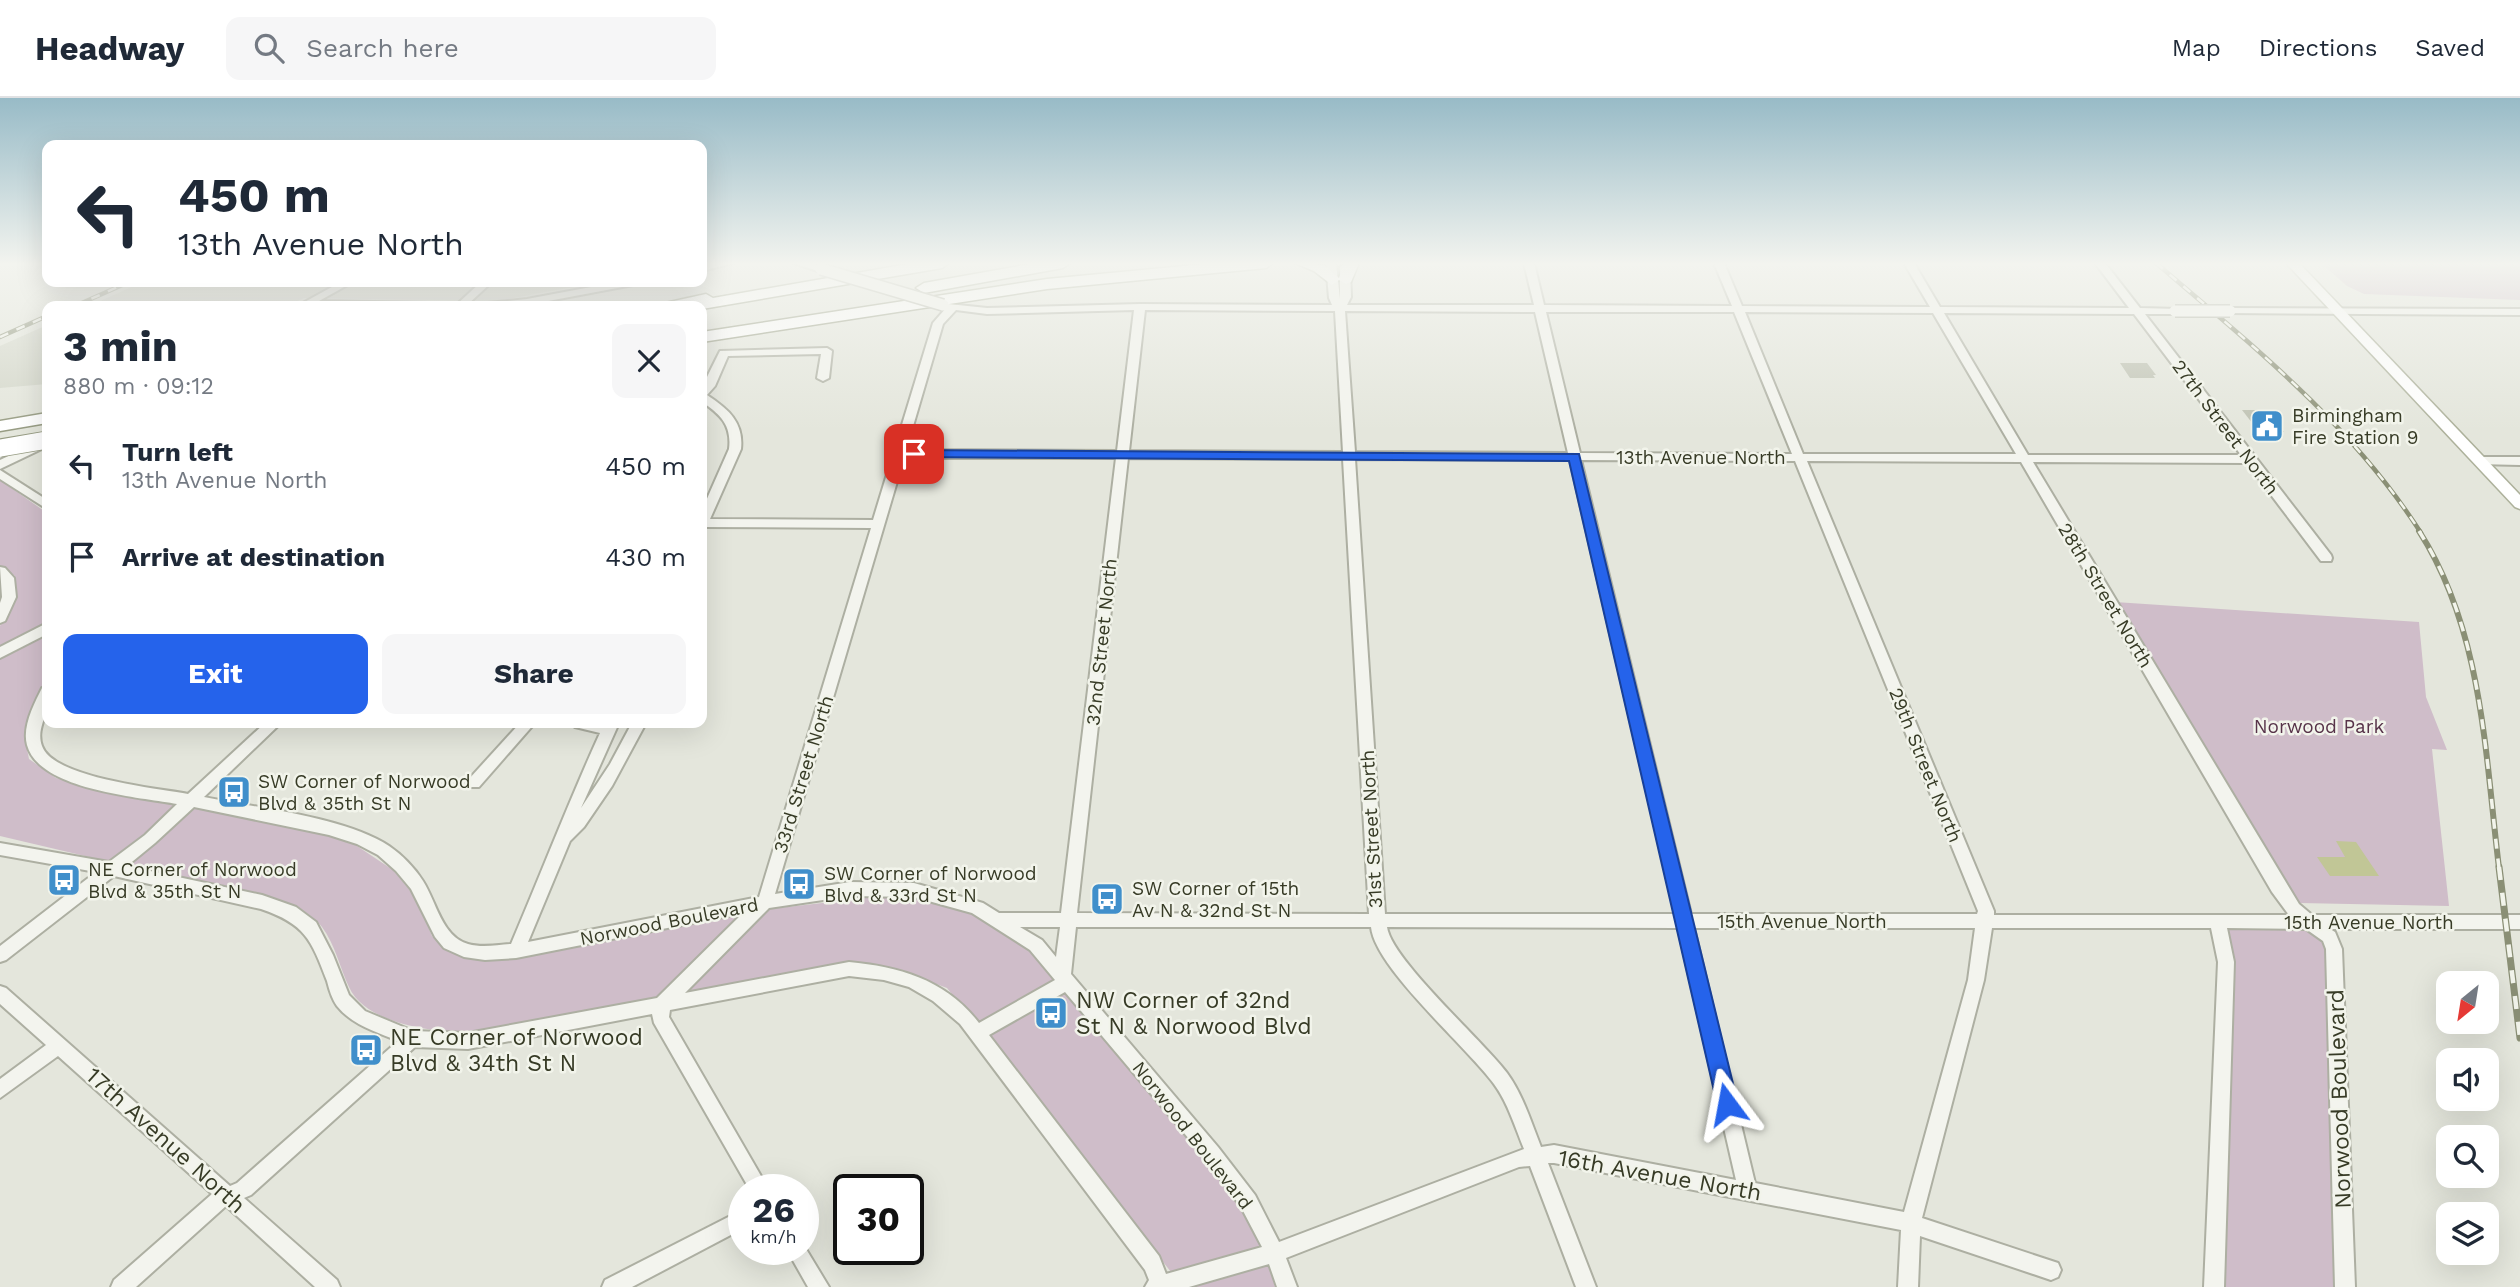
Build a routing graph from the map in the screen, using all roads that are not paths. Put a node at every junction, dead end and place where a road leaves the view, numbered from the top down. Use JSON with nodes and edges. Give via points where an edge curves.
{"nodes":[{"id":1,"x":755,"y":318,"type":"edge"},
{"id":2,"x":826,"y":318,"type":"edge"},
{"id":3,"x":941,"y":318,"type":"edge"},
{"id":4,"x":1139,"y":318,"type":"edge"},
{"id":5,"x":1341,"y":318,"type":"edge"},
{"id":6,"x":1542,"y":318,"type":"edge"},
{"id":7,"x":1741,"y":318,"type":"edge"},
{"id":8,"x":1942,"y":318,"type":"edge"},
{"id":9,"x":2143,"y":318,"type":"edge"},
{"id":10,"x":2344,"y":318,"type":"edge"},
{"id":11,"x":823,"y":319,"type":"joint"},
{"id":12,"x":707,"y":327,"type":"edge"},
{"id":13,"x":707,"y":336,"type":"edge"},
{"id":14,"x":823,"y":378,"type":"dead end"},
{"id":15,"x":707,"y":389,"type":"edge"},
{"id":16,"x":707,"y":399,"type":"edge"},
{"id":17,"x":42,"y":419,"type":"edge"},
{"id":18,"x":4,"y":425,"type":"edge"},
{"id":19,"x":42,"y":432,"type":"edge"},
{"id":20,"x":42,"y":442,"type":"edge"},
{"id":21,"x":42,"y":444,"type":"edge"},
{"id":22,"x":0,"y":448,"type":"edge"},
{"id":23,"x":0,"y":453,"type":"edge"},
{"id":24,"x":23,"y":454,"type":"junction"},
{"id":25,"x":899,"y":454,"type":"junction"},
{"id":26,"x":1123,"y":455,"type":"junction"},
{"id":27,"x":1349,"y":456,"type":"junction"},
{"id":28,"x":1575,"y":457,"type":"junction"},
{"id":29,"x":1799,"y":458,"type":"junction"},
{"id":30,"x":2025,"y":458,"type":"junction"},
{"id":31,"x":2252,"y":459,"type":"junction"},
{"id":32,"x":2480,"y":461,"type":"junction"},
{"id":33,"x":2520,"y":461,"type":"edge"},
{"id":34,"x":0,"y":465,"type":"edge"},
{"id":35,"x":6,"y":477,"type":"edge"},
{"id":36,"x":42,"y":502,"type":"edge"},
{"id":37,"x":2520,"y":504,"type":"edge"},
{"id":38,"x":707,"y":511,"type":"edge"},
{"id":39,"x":707,"y":523,"type":"edge"},
{"id":40,"x":878,"y":524,"type":"junction"},
{"id":41,"x":2326,"y":558,"type":"dead end"},
{"id":42,"x":0,"y":571,"type":"edge"},
{"id":43,"x":0,"y":618,"type":"edge"},
{"id":44,"x":42,"y":631,"type":"edge"},
{"id":45,"x":0,"y":653,"type":"edge"},
{"id":46,"x":42,"y":704,"type":"edge"},
{"id":47,"x":269,"y":728,"type":"edge"},
{"id":48,"x":524,"y":728,"type":"edge"},
{"id":49,"x":609,"y":728,"type":"edge"},
{"id":50,"x":636,"y":728,"type":"edge"},
{"id":51,"x":474,"y":783,"type":"dead end"},
{"id":52,"x":192,"y":801,"type":"junction"},
{"id":53,"x":562,"y":843,"type":"junction"},
{"id":54,"x":0,"y":849,"type":"edge"},
{"id":55,"x":113,"y":869,"type":"junction"},
{"id":56,"x":765,"y":902,"type":"junction"},
{"id":57,"x":999,"y":920,"type":"junction"},
{"id":58,"x":1070,"y":920,"type":"junction"},
{"id":59,"x":1377,"y":920,"type":"junction"},
{"id":60,"x":1684,"y":921,"type":"junction"},
{"id":61,"x":1985,"y":921,"type":"junction"},
{"id":62,"x":2218,"y":922,"type":"junction"},
{"id":63,"x":2309,"y":922,"type":"junction"},
{"id":64,"x":2520,"y":922,"type":"edge"},
{"id":65,"x":516,"y":951,"type":"junction"},
{"id":66,"x":0,"y":955,"type":"edge"},
{"id":67,"x":1064,"y":979,"type":"junction"},
{"id":68,"x":0,"y":993,"type":"edge"},
{"id":69,"x":662,"y":1004,"type":"junction"},
{"id":70,"x":976,"y":1033,"type":"junction"},
{"id":71,"x":412,"y":1040,"type":"junction"},
{"id":72,"x":59,"y":1045,"type":"junction"},
{"id":73,"x":0,"y":1090,"type":"edge"},
{"id":74,"x":1535,"y":1156,"type":"junction"},
{"id":75,"x":751,"y":1174,"type":"edge"},
{"id":76,"x":1748,"y":1191,"type":"junction"},
{"id":77,"x":229,"y":1196,"type":"junction"},
{"id":78,"x":1912,"y":1223,"type":"junction"},
{"id":79,"x":728,"y":1226,"type":"edge"},
{"id":80,"x":1275,"y":1253,"type":"junction"},
{"id":81,"x":805,"y":1265,"type":"edge"},
{"id":82,"x":2050,"y":1270,"type":"dead end"},
{"id":83,"x":121,"y":1287,"type":"edge"},
{"id":84,"x":321,"y":1287,"type":"edge"},
{"id":85,"x":330,"y":1287,"type":"edge"},
{"id":86,"x":612,"y":1287,"type":"edge"},
{"id":87,"x":819,"y":1287,"type":"edge"},
{"id":88,"x":1160,"y":1287,"type":"edge"},
{"id":89,"x":1287,"y":1287,"type":"edge"},
{"id":90,"x":1586,"y":1287,"type":"edge"},
{"id":91,"x":1908,"y":1287,"type":"edge"},
{"id":92,"x":2214,"y":1287,"type":"edge"},
{"id":93,"x":2345,"y":1287,"type":"edge"}],
"edges":[{"from":1,"to":12,"type":"highway"},
{"from":2,"to":11,"type":"highway"},
{"from":3,"to":25,"type":"street","name":"33rd Street North"},
{"from":4,"to":26,"type":"street","name":"32nd Street North"},
{"from":5,"to":27,"type":"street","name":"31st Street North"},
{"from":6,"to":28,"type":"street"},
{"from":7,"to":29,"type":"street","name":"29th Street North"},
{"from":8,"to":30,"type":"street","name":"28th Street North"},
{"from":9,"to":31,"type":"street","name":"27th Street North"},
{"from":10,"to":32,"type":"main road"},
{"from":11,"to":13,"type":"highway"},
{"from":14,"to":15,"type":"street","via":[[827,351],[724,353]]},
{"from":16,"to":38,"type":"street","via":[[728,414],[738,436]]},
{"from":17,"to":18,"type":"highway"},
{"from":19,"to":23,"type":"street"},
{"from":20,"to":22,"type":"highway","bridge":true},
{"from":21,"to":24,"type":"street"},
{"from":24,"to":34,"type":"street"},
{"from":24,"to":35,"type":"street"},
{"from":25,"to":26,"type":"street","name":"13th Avenue North"},
{"from":25,"to":40,"type":"street","name":"33rd Street North"},
{"from":26,"to":27,"type":"street","name":"13th Avenue North"},
{"from":26,"to":58,"type":"street","name":"32nd Street North"},
{"from":27,"to":28,"type":"street","name":"13th Avenue North"},
{"from":27,"to":59,"type":"street","name":"31st Street North"},
{"from":28,"to":29,"type":"street","name":"13th Avenue North"},
{"from":28,"to":60,"type":"street"},
{"from":29,"to":30,"type":"street","name":"13th Avenue North"},
{"from":29,"to":61,"type":"street","name":"29th Street North","via":[[1985,908]]},
{"from":30,"to":31,"type":"street","name":"13th Avenue North"},
{"from":30,"to":63,"type":"street","name":"28th Street North","via":[[2278,887]]},
{"from":31,"to":41,"type":"street","name":"27th Street North"},
{"from":32,"to":33,"type":"street"},
{"from":32,"to":37,"type":"main road"},
{"from":35,"to":36,"type":"street"},
{"from":39,"to":40,"type":"street"},
{"from":40,"to":56,"type":"street","name":"33rd Street North"},
{"from":42,"to":43,"type":"street","via":[[8,578],[9,597]]},
{"from":44,"to":45,"type":"street"},
{"from":46,"to":52,"type":"street","name":"Norwood Boulevard","via":[[32,729],[37,752],[55,770]]},
{"from":47,"to":52,"type":"street"},
{"from":48,"to":51,"type":"street"},
{"from":49,"to":53,"type":"street"},
{"from":50,"to":53,"type":"street","via":[[588,811]]},
{"from":52,"to":55,"type":"street"},
{"from":52,"to":65,"type":"street","name":"Norwood Boulevard","via":[[321,826],[369,842],[403,866],[423,894],[436,928],[454,947],[471,953]]},
{"from":53,"to":65,"type":"street"},
{"from":54,"to":55,"type":"street"},
{"from":55,"to":66,"type":"street"},
{"from":55,"to":71,"type":"street","via":[[290,912],[310,927],[342,1000],[359,1016]]},
{"from":56,"to":57,"type":"street","name":"Norwood Boulevard","via":[[850,890],[914,890],[977,908]]},
{"from":56,"to":65,"type":"street","name":"Norwood Boulevard"},
{"from":56,"to":69,"type":"street","name":"33rd Street North"},
{"from":57,"to":58,"type":"street","name":"15th Avenue North"},
{"from":57,"to":67,"type":"street","name":"Norwood Boulevard","via":[[1037,946]]},
{"from":58,"to":59,"type":"street","name":"15th Avenue North"},
{"from":58,"to":67,"type":"street","name":"32nd Street North"},
{"from":59,"to":60,"type":"street","name":"15th Avenue North"},
{"from":59,"to":74,"type":"street","name":"31st Street North","via":[[1380,939],[1398,964],[1502,1079]]},
{"from":60,"to":61,"type":"street","name":"15th Avenue North"},
{"from":60,"to":76,"type":"street"},
{"from":61,"to":62,"type":"street","name":"15th Avenue North"},
{"from":61,"to":78,"type":"street","name":"29th Street North","via":[[1976,980]]},
{"from":62,"to":63,"type":"street","name":"15th Avenue North"},
{"from":62,"to":92,"type":"street","via":[[2226,962]]},
{"from":63,"to":64,"type":"street","name":"15th Avenue North"},
{"from":63,"to":93,"type":"street","name":"Norwood Boulevard","via":[[2329,937],[2334,949]]},
{"from":67,"to":70,"type":"street"},
{"from":67,"to":80,"type":"street","name":"Norwood Boulevard","via":[[1212,1153],[1248,1201]]},
{"from":68,"to":72,"type":"street","name":"17th Avenue North"},
{"from":69,"to":70,"type":"street","via":[[849,969],[890,972],[945,997]]},
{"from":69,"to":71,"type":"street","via":[[468,1041]]},
{"from":69,"to":75,"type":"street","via":[[660,1018]]},
{"from":70,"to":88,"type":"street","via":[[1152,1263]]},
{"from":71,"to":77,"type":"street","via":[[244,1189]]},
{"from":72,"to":73,"type":"street"},
{"from":72,"to":77,"type":"street","name":"17th Avenue North"},
{"from":74,"to":76,"type":"street","name":"16th Avenue North","via":[[1554,1154]]},
{"from":74,"to":80,"type":"street","name":"16th Avenue North","via":[[1519,1158]]},
{"from":74,"to":90,"type":"street","name":"31st Street North"},
{"from":76,"to":78,"type":"street","name":"16th Avenue North"},
{"from":77,"to":83,"type":"street","via":[[216,1202]]},
{"from":77,"to":85,"type":"street","name":"17th Avenue North"},
{"from":78,"to":82,"type":"street","name":"16th Avenue North"},
{"from":78,"to":91,"type":"street","name":"29th Street North"},
{"from":79,"to":86,"type":"street"},
{"from":80,"to":88,"type":"street","name":"16th Avenue North"},
{"from":80,"to":89,"type":"street","name":"Norwood Boulevard"},
{"from":81,"to":87,"type":"street"},
{"from":84,"to":85,"type":"street"}]}
